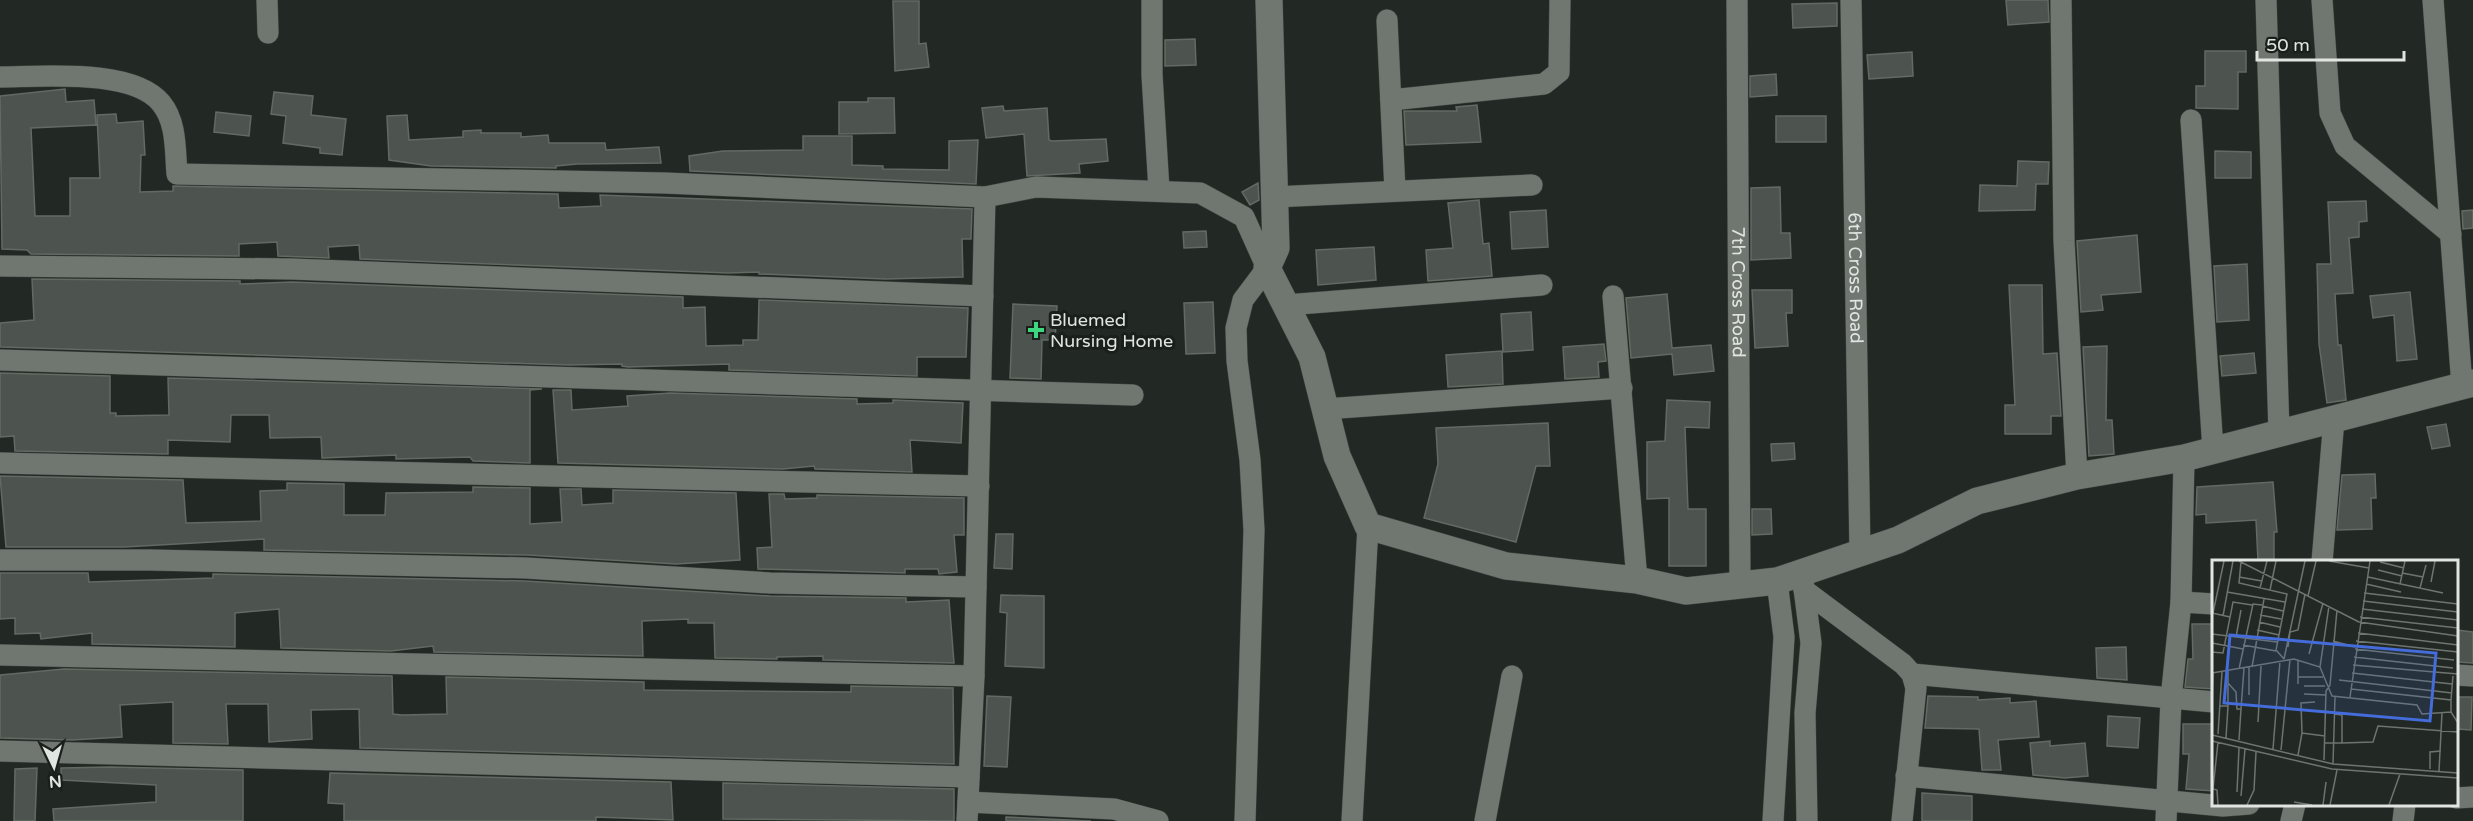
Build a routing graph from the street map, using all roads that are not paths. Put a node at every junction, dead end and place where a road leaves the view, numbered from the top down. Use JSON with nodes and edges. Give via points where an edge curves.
{"nodes":[{"id":1,"x":267,"y":0,"type":"edge"},
{"id":2,"x":1152,"y":0,"type":"edge"},
{"id":3,"x":1269,"y":0,"type":"edge"},
{"id":4,"x":1560,"y":0,"type":"edge"},
{"id":5,"x":1737,"y":0,"type":"edge"},
{"id":6,"x":1851,"y":0,"type":"edge"},
{"id":7,"x":2061,"y":0,"type":"edge"},
{"id":8,"x":2266,"y":0,"type":"edge"},
{"id":9,"x":2322,"y":0,"type":"edge"},
{"id":10,"x":2433,"y":0,"type":"edge"},
{"id":11,"x":1387,"y":20,"type":"dead end"},
{"id":12,"x":268,"y":33,"type":"dead end"},
{"id":13,"x":0,"y":77,"type":"edge"},
{"id":14,"x":1391,"y":100,"type":"junction"},
{"id":15,"x":2191,"y":120,"type":"dead end"},
{"id":16,"x":1532,"y":185,"type":"dead end"},
{"id":17,"x":1159,"y":190,"type":"junction"},
{"id":18,"x":1395,"y":191,"type":"junction"},
{"id":19,"x":986,"y":197,"type":"junction"},
{"id":20,"x":1274,"y":197,"type":"junction"},
{"id":21,"x":2451,"y":234,"type":"junction"},
{"id":22,"x":0,"y":266,"type":"edge"},
{"id":23,"x":1267,"y":268,"type":"junction"},
{"id":24,"x":1542,"y":285,"type":"dead end"},
{"id":25,"x":983,"y":296,"type":"junction"},
{"id":26,"x":1613,"y":296,"type":"dead end"},
{"id":27,"x":1286,"y":305,"type":"junction"},
{"id":28,"x":0,"y":360,"type":"edge"},
{"id":29,"x":2468,"y":384,"type":"edge"},
{"id":30,"x":1622,"y":388,"type":"junction"},
{"id":31,"x":981,"y":392,"type":"junction"},
{"id":32,"x":1133,"y":395,"type":"dead end"},
{"id":33,"x":1325,"y":409,"type":"junction"},
{"id":34,"x":2334,"y":419,"type":"junction"},
{"id":35,"x":2279,"y":433,"type":"junction"},
{"id":36,"x":2213,"y":450,"type":"junction"},
{"id":37,"x":2184,"y":458,"type":"junction"},
{"id":38,"x":0,"y":463,"type":"edge"},
{"id":39,"x":2077,"y":476,"type":"junction"},
{"id":40,"x":979,"y":486,"type":"junction"},
{"id":41,"x":1368,"y":526,"type":"junction"},
{"id":42,"x":1860,"y":554,"type":"junction"},
{"id":43,"x":0,"y":560,"type":"edge"},
{"id":44,"x":2322,"y":560,"type":"edge"},
{"id":45,"x":1637,"y":580,"type":"junction"},
{"id":46,"x":1795,"y":582,"type":"junction"},
{"id":47,"x":1740,"y":585,"type":"junction"},
{"id":48,"x":976,"y":587,"type":"junction"},
{"id":49,"x":2181,"y":602,"type":"junction"},
{"id":50,"x":2212,"y":604,"type":"edge"},
{"id":51,"x":0,"y":655,"type":"edge"},
{"id":52,"x":1912,"y":674,"type":"junction"},
{"id":53,"x":2458,"y":675,"type":"edge"},
{"id":54,"x":974,"y":676,"type":"junction"},
{"id":55,"x":1512,"y":676,"type":"dead end"},
{"id":56,"x":2473,"y":676,"type":"edge"},
{"id":57,"x":2171,"y":699,"type":"junction"},
{"id":58,"x":2212,"y":702,"type":"edge"},
{"id":59,"x":0,"y":752,"type":"edge"},
{"id":60,"x":1906,"y":776,"type":"junction"},
{"id":61,"x":969,"y":777,"type":"junction"},
{"id":62,"x":2473,"y":797,"type":"edge"},
{"id":63,"x":2458,"y":798,"type":"edge"},
{"id":64,"x":2223,"y":806,"type":"edge"},
{"id":65,"x":2295,"y":806,"type":"edge"},
{"id":66,"x":2405,"y":806,"type":"edge"},
{"id":67,"x":967,"y":811,"type":"edge"},
{"id":68,"x":2167,"y":811,"type":"edge"},
{"id":69,"x":1158,"y":821,"type":"edge"},
{"id":70,"x":1245,"y":821,"type":"edge"},
{"id":71,"x":1352,"y":821,"type":"edge"},
{"id":72,"x":1485,"y":821,"type":"edge"},
{"id":73,"x":1773,"y":821,"type":"edge"},
{"id":74,"x":1807,"y":821,"type":"edge"},
{"id":75,"x":1902,"y":821,"type":"edge"},
{"id":76,"x":2291,"y":821,"type":"edge"},
{"id":77,"x":2403,"y":821,"type":"edge"}],
"edges":[{"from":1,"to":12,"type":"street"},
{"from":2,"to":17,"type":"street"},
{"from":3,"to":20,"type":"street"},
{"from":4,"to":14,"type":"street","via":[[1559,72],[1544,84]]},
{"from":5,"to":47,"type":"street","name":"7th Cross Road"},
{"from":6,"to":42,"type":"street","name":"6th Cross Road"},
{"from":7,"to":39,"type":"street","via":[[2064,241]]},
{"from":8,"to":35,"type":"street"},
{"from":9,"to":21,"type":"street","via":[[2330,113],[2336,131],[2345,146]]},
{"from":10,"to":21,"type":"street"},
{"from":11,"to":14,"type":"street"},
{"from":13,"to":19,"type":"street","via":[[102,77],[137,87],[160,102],[172,126],[177,174],[665,183]]},
{"from":14,"to":18,"type":"street"},
{"from":15,"to":36,"type":"street"},
{"from":16,"to":18,"type":"street"},
{"from":17,"to":19,"type":"street","via":[[1036,187]]},
{"from":17,"to":23,"type":"street","via":[[1200,194],[1244,218]]},
{"from":18,"to":20,"type":"street"},
{"from":19,"to":25,"type":"street"},
{"from":20,"to":23,"type":"street","via":[[1276,248]]},
{"from":21,"to":29,"type":"street"},
{"from":22,"to":25,"type":"street","via":[[292,269]]},
{"from":23,"to":27,"type":"street"},
{"from":23,"to":70,"type":"street","via":[[1243,300],[1236,328],[1254,530]]},
{"from":24,"to":27,"type":"street"},
{"from":25,"to":31,"type":"street"},
{"from":26,"to":30,"type":"street"},
{"from":27,"to":33,"type":"street","via":[[1312,357]]},
{"from":28,"to":31,"type":"street"},
{"from":29,"to":34,"type":"street"},
{"from":30,"to":33,"type":"street"},
{"from":30,"to":45,"type":"street"},
{"from":31,"to":32,"type":"street"},
{"from":31,"to":40,"type":"street"},
{"from":33,"to":41,"type":"street","via":[[1337,456]]},
{"from":34,"to":35,"type":"street"},
{"from":34,"to":44,"type":"street"},
{"from":35,"to":36,"type":"street"},
{"from":36,"to":37,"type":"street"},
{"from":37,"to":39,"type":"street"},
{"from":37,"to":49,"type":"street"},
{"from":38,"to":40,"type":"street"},
{"from":39,"to":42,"type":"street","via":[[1977,501]]},
{"from":40,"to":48,"type":"street"},
{"from":41,"to":45,"type":"street","via":[[1506,566]]},
{"from":41,"to":71,"type":"street"},
{"from":42,"to":46,"type":"street"},
{"from":43,"to":48,"type":"street","via":[[526,568],[770,583]]},
{"from":45,"to":47,"type":"street","via":[[1686,591]]},
{"from":46,"to":47,"type":"street"},
{"from":46,"to":52,"type":"street"},
{"from":46,"to":73,"type":"street","via":[[1784,637]]},
{"from":46,"to":74,"type":"street","via":[[1811,643],[1805,713]]},
{"from":48,"to":54,"type":"street"},
{"from":49,"to":50,"type":"street"},
{"from":49,"to":57,"type":"street"},
{"from":51,"to":54,"type":"street"},
{"from":52,"to":57,"type":"street"},
{"from":52,"to":60,"type":"street","via":[[1916,688]]},
{"from":53,"to":56,"type":"street"},
{"from":54,"to":61,"type":"street"},
{"from":55,"to":72,"type":"street"},
{"from":57,"to":58,"type":"street"},
{"from":57,"to":68,"type":"street"},
{"from":59,"to":61,"type":"street"},
{"from":60,"to":68,"type":"street"},
{"from":60,"to":75,"type":"street"},
{"from":61,"to":67,"type":"street"},
{"from":62,"to":63,"type":"street"},
{"from":64,"to":68,"type":"street"},
{"from":65,"to":76,"type":"street"},
{"from":66,"to":77,"type":"street"},
{"from":67,"to":69,"type":"street","via":[[1114,809]]}]}
